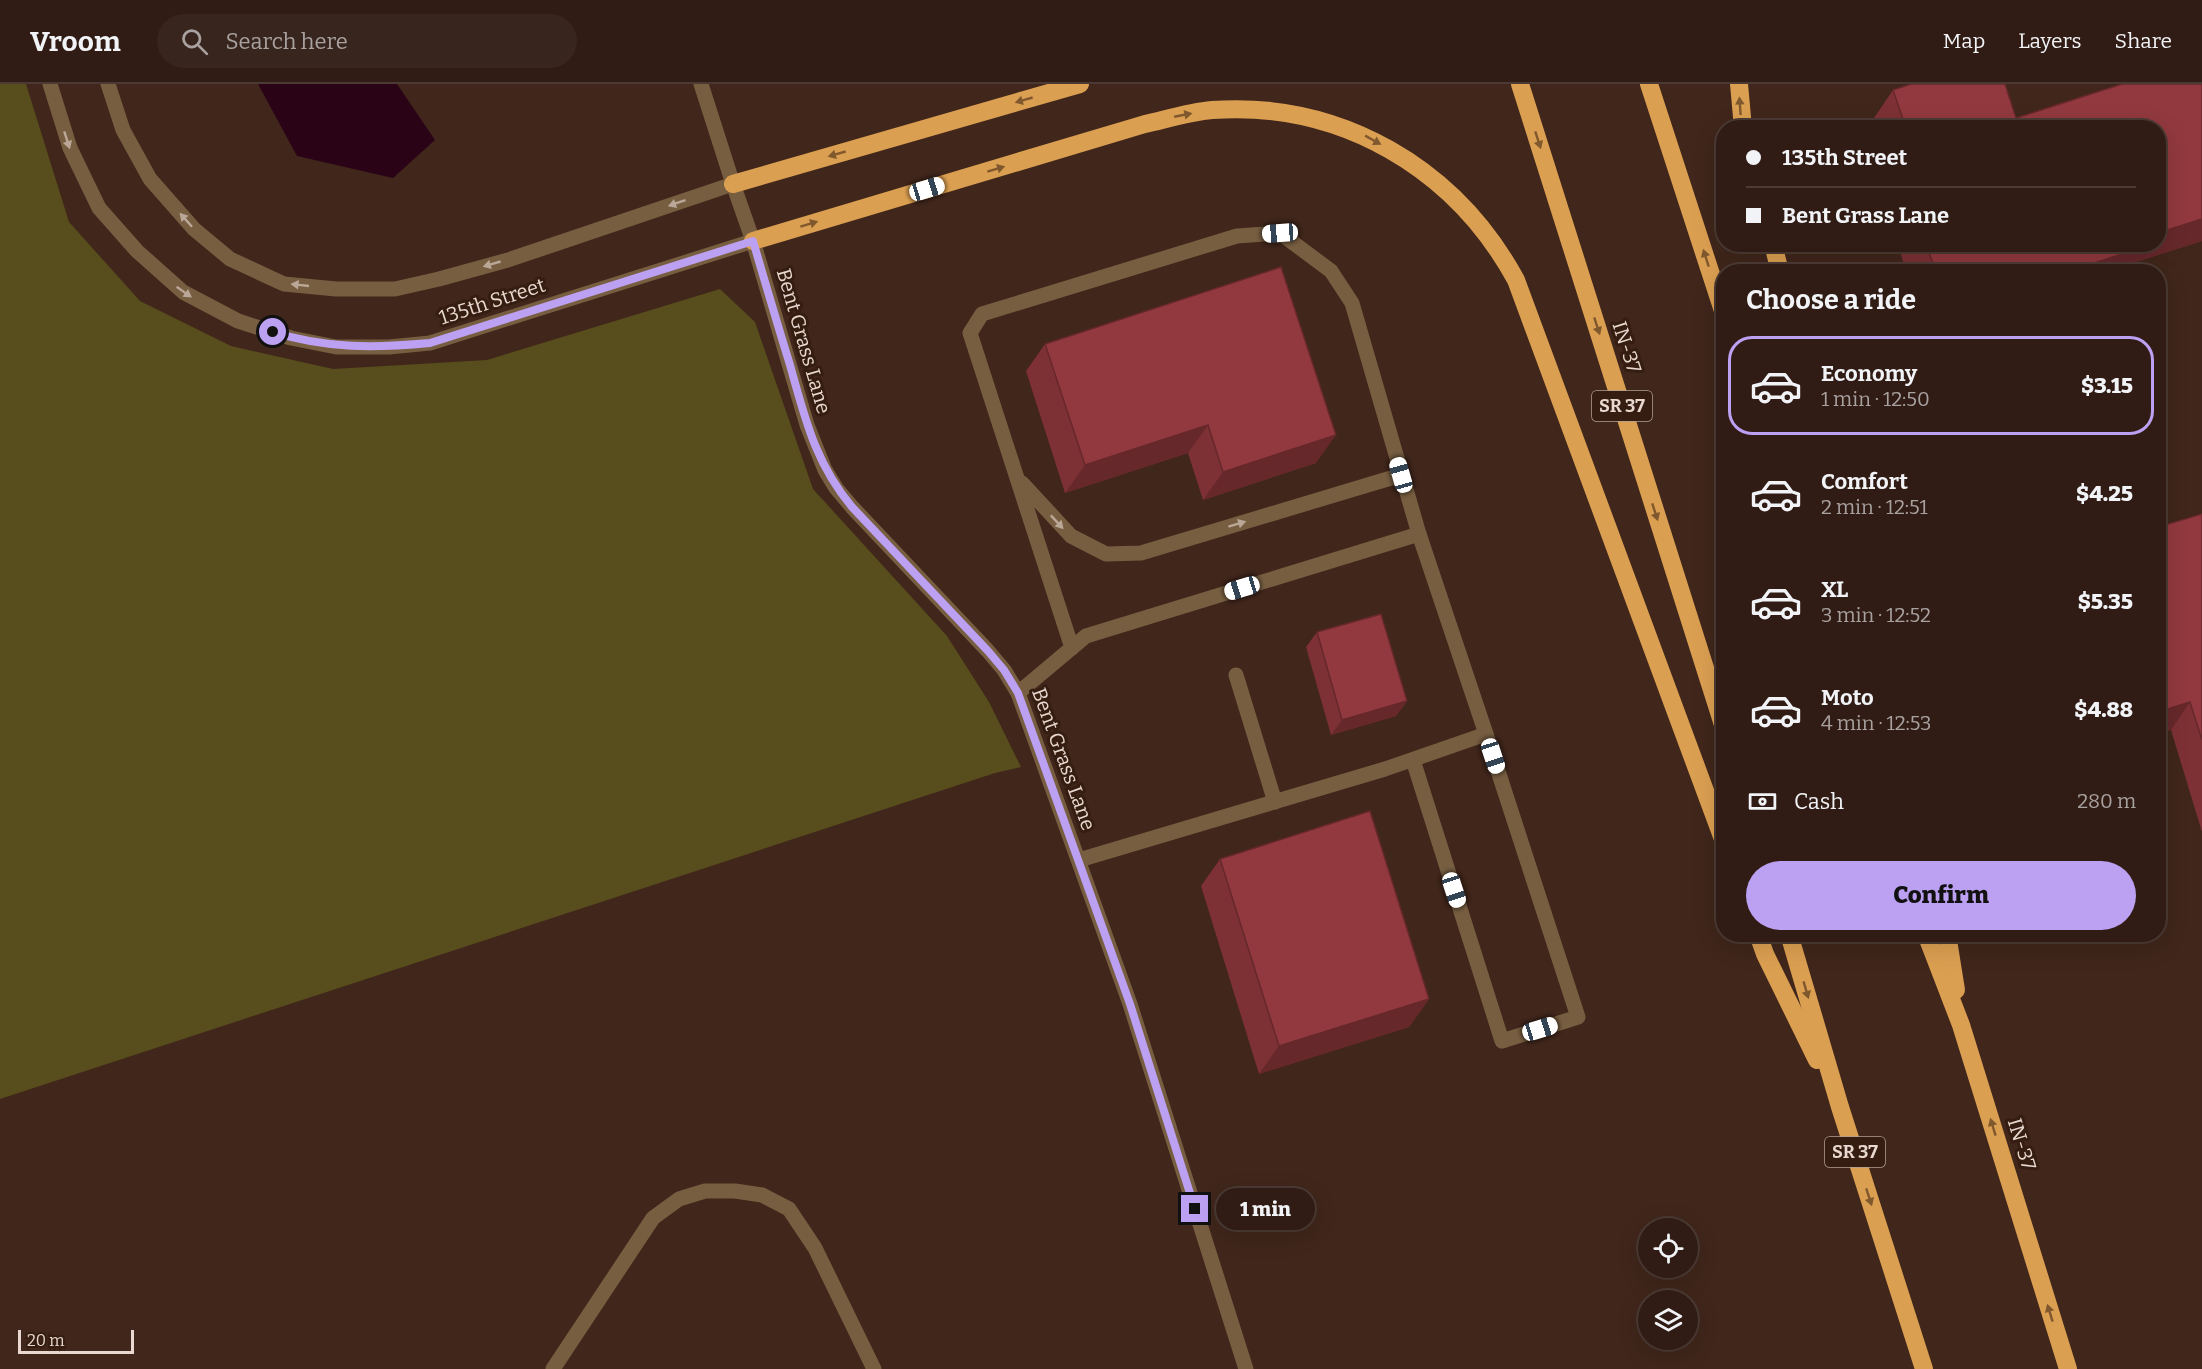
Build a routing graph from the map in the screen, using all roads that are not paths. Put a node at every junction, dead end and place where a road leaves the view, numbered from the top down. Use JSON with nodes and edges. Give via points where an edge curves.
{"nodes":[{"id":1,"x":50,"y":84,"type":"edge"},
{"id":2,"x":108,"y":84,"type":"edge"},
{"id":3,"x":701,"y":84,"type":"edge"},
{"id":4,"x":1080,"y":84,"type":"edge"},
{"id":5,"x":1520,"y":84,"type":"edge"},
{"id":6,"x":1649,"y":84,"type":"edge"},
{"id":7,"x":1739,"y":84,"type":"edge"},
{"id":8,"x":1742,"y":120,"type":"edge"},
{"id":9,"x":733,"y":184,"type":"junction"},
{"id":10,"x":753,"y":241,"type":"junction"},
{"id":11,"x":1716,"y":289,"type":"edge"},
{"id":12,"x":1401,"y":475,"type":"junction"},
{"id":13,"x":1017,"y":479,"type":"junction"},
{"id":14,"x":1419,"y":534,"type":"junction"},
{"id":15,"x":1072,"y":648,"type":"junction"},
{"id":16,"x":1236,"y":675,"type":"dead end"},
{"id":17,"x":1018,"y":693,"type":"junction"},
{"id":18,"x":1716,"y":703,"type":"edge"},
{"id":19,"x":1486,"y":734,"type":"junction"},
{"id":20,"x":1413,"y":760,"type":"junction"},
{"id":21,"x":1275,"y":802,"type":"junction"},
{"id":22,"x":1716,"y":820,"type":"edge"},
{"id":23,"x":1079,"y":861,"type":"junction"},
{"id":24,"x":1761,"y":942,"type":"edge"},
{"id":25,"x":1791,"y":942,"type":"edge"},
{"id":26,"x":1929,"y":942,"type":"edge"},
{"id":27,"x":1948,"y":942,"type":"edge"},
{"id":28,"x":1961,"y":1025,"type":"junction"},
{"id":29,"x":1840,"y":1107,"type":"junction"},
{"id":30,"x":553,"y":1369,"type":"edge"},
{"id":31,"x":873,"y":1369,"type":"edge"},
{"id":32,"x":1246,"y":1369,"type":"edge"},
{"id":33,"x":1924,"y":1369,"type":"edge"},
{"id":34,"x":2068,"y":1369,"type":"edge"}],
"edges":[{"from":1,"to":10,"type":"street","name":"135th Street","one_way":true,"via":[[70,148],[99,208],[137,251],[183,292],[238,321],[291,338],[336,346],[430,343]]},
{"from":9,"to":2,"type":"street","name":"135th Street","one_way":true,"via":[[508,260],[395,289],[284,284],[230,259],[194,229],[150,180],[123,130]]},
{"from":3,"to":9,"type":"street","name":"Bent Grass Lane"},
{"from":4,"to":9,"type":"highway","one_way":true},
{"from":5,"to":18,"type":"highway","name":"IN-37","number":"SR 37","one_way":true},
{"from":11,"to":6,"type":"highway","one_way":true},
{"from":8,"to":7,"type":"highway","one_way":true},
{"from":9,"to":10,"type":"street","name":"Bent Grass Lane"},
{"from":10,"to":17,"type":"street","name":"Bent Grass Lane","via":[[807,425],[825,470],[852,507],[988,651]]},
{"from":10,"to":22,"type":"highway","one_way":true,"via":[[1145,124],[1210,110],[1274,111],[1313,118],[1362,134],[1389,149],[1447,190],[1469,212],[1516,280]]},
{"from":13,"to":12,"type":"street","one_way":true,"via":[[1071,536],[1106,554],[1141,553]]},
{"from":12,"to":13,"type":"street","via":[[1352,303],[1331,271],[1280,233],[1236,236],[982,314],[970,333]]},
{"from":12,"to":14,"type":"street"},
{"from":13,"to":15,"type":"street"},
{"from":14,"to":15,"type":"street","via":[[1086,636]]},
{"from":14,"to":19,"type":"street"},
{"from":15,"to":17,"type":"street"},
{"from":16,"to":21,"type":"street"},
{"from":17,"to":23,"type":"street","name":"Bent Grass Lane"},
{"from":19,"to":20,"type":"street"},
{"from":19,"to":20,"type":"street","via":[[1578,1017],[1502,1041]]},
{"from":20,"to":21,"type":"street"},
{"from":21,"to":23,"type":"street"},
{"from":23,"to":32,"type":"street","name":"Bent Grass Lane","via":[[1130,1004]]},
{"from":24,"to":29,"type":"highway"},
{"from":25,"to":29,"type":"highway","number":"SR 37","one_way":true},
{"from":26,"to":28,"type":"highway","name":"IN-37"},
{"from":27,"to":28,"type":"highway"},
{"from":34,"to":28,"type":"highway","name":"IN-37","one_way":true},
{"from":29,"to":33,"type":"highway","number":"SR 37","one_way":true},
{"from":30,"to":31,"type":"street","via":[[653,1218],[680,1199],[705,1191],[735,1191],[762,1195],[789,1209],[815,1248]]}]}
